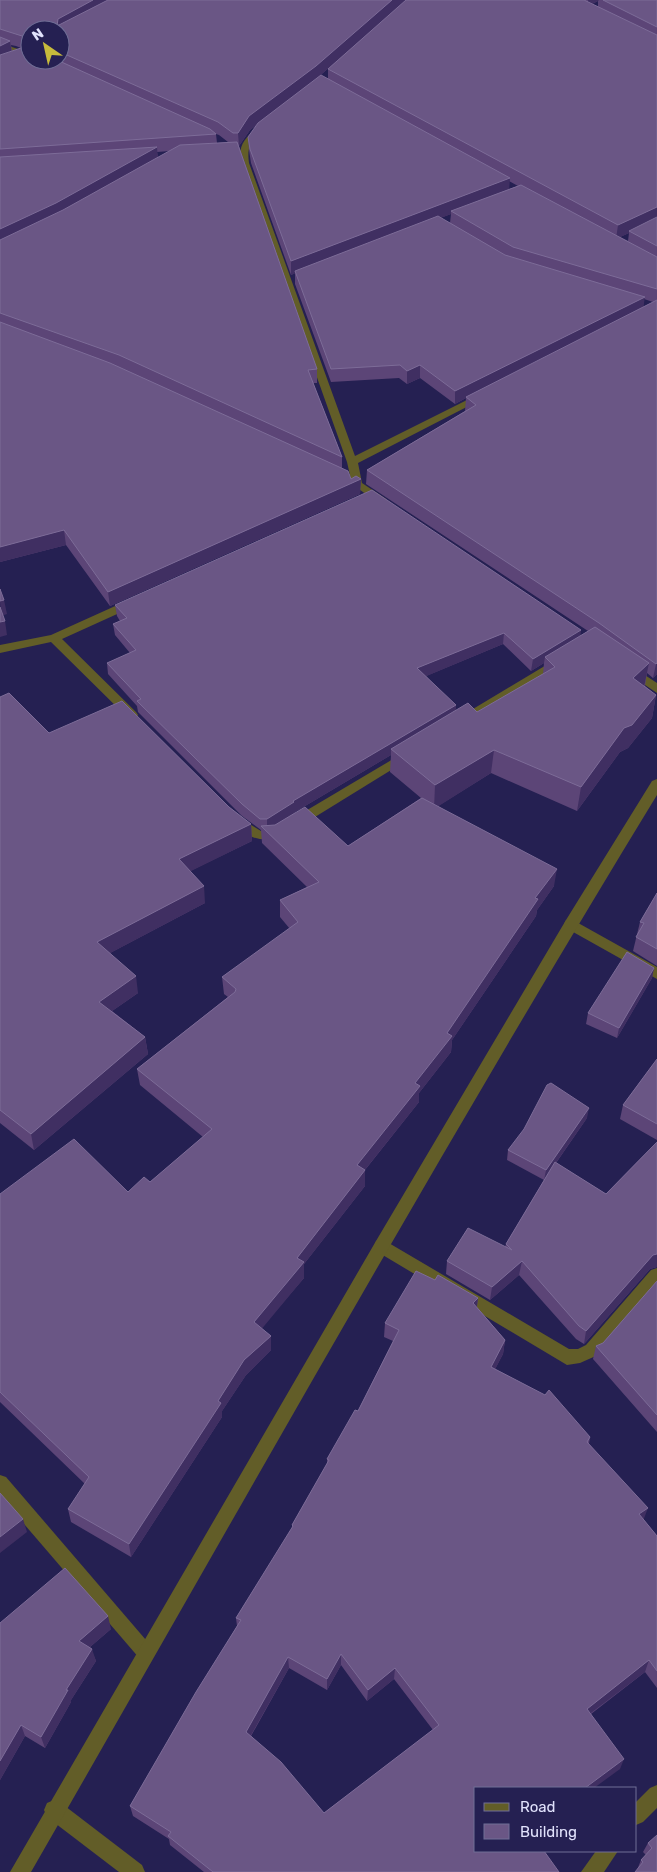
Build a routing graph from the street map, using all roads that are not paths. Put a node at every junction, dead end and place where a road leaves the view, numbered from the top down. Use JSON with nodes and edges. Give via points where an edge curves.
{"nodes":[{"id":1,"x":0,"y":46,"type":"edge"},
{"id":2,"x":20,"y":52,"type":"edge"},
{"id":3,"x":20,"y":57,"type":"edge"},
{"id":4,"x":8,"y":61,"type":"edge"},
{"id":5,"x":269,"y":122,"type":"edge"},
{"id":6,"x":242,"y":150,"type":"junction"},
{"id":7,"x":231,"y":151,"type":"edge"},
{"id":8,"x":491,"y":391,"type":"edge"},
{"id":9,"x":352,"y":462,"type":"junction"},
{"id":10,"x":389,"y":505,"type":"edge"},
{"id":11,"x":145,"y":597,"type":"edge"},
{"id":12,"x":54,"y":638,"type":"junction"},
{"id":13,"x":0,"y":649,"type":"edge"},
{"id":14,"x":567,"y":657,"type":"edge"},
{"id":15,"x":621,"y":663,"type":"edge"},
{"id":16,"x":657,"y":689,"type":"edge"},
{"id":17,"x":138,"y":722,"type":"edge"},
{"id":18,"x":450,"y":728,"type":"edge"},
{"id":19,"x":417,"y":749,"type":"edge"},
{"id":20,"x":657,"y":784,"type":"edge"},
{"id":21,"x":229,"y":813,"type":"edge"},
{"id":22,"x":571,"y":924,"type":"junction"},
{"id":23,"x":657,"y":974,"type":"edge"},
{"id":24,"x":382,"y":1246,"type":"junction"},
{"id":25,"x":657,"y":1275,"type":"edge"},
{"id":26,"x":0,"y":1483,"type":"edge"},
{"id":27,"x":146,"y":1653,"type":"junction"},
{"id":28,"x":657,"y":1795,"type":"edge"},
{"id":29,"x":54,"y":1810,"type":"junction"},
{"id":30,"x":637,"y":1814,"type":"edge"},
{"id":31,"x":607,"y":1852,"type":"edge"},
{"id":32,"x":20,"y":1872,"type":"edge"},
{"id":33,"x":135,"y":1872,"type":"edge"},
{"id":34,"x":591,"y":1872,"type":"edge"}],
"edges":[{"from":1,"to":2,"type":"street"},
{"from":3,"to":4,"type":"street"},
{"from":5,"to":6,"type":"street","via":[[254,133]]},
{"from":6,"to":7,"type":"street"},
{"from":6,"to":9,"type":"street","via":[[293,279]]},
{"from":8,"to":9,"type":"street"},
{"from":9,"to":10,"type":"street","via":[[353,482],[368,496]]},
{"from":11,"to":12,"type":"street"},
{"from":12,"to":13,"type":"street"},
{"from":12,"to":17,"type":"street"},
{"from":14,"to":18,"type":"street"},
{"from":15,"to":16,"type":"street"},
{"from":19,"to":21,"type":"street","via":[[270,837],[257,837]]},
{"from":20,"to":22,"type":"street"},
{"from":22,"to":23,"type":"street"},
{"from":22,"to":24,"type":"street"},
{"from":24,"to":25,"type":"street","via":[[567,1357],[580,1356],[592,1350]]},
{"from":24,"to":27,"type":"street"},
{"from":26,"to":27,"type":"street"},
{"from":27,"to":29,"type":"street"},
{"from":28,"to":30,"type":"street"},
{"from":29,"to":32,"type":"street"},
{"from":29,"to":33,"type":"street"},
{"from":31,"to":34,"type":"street"}]}
